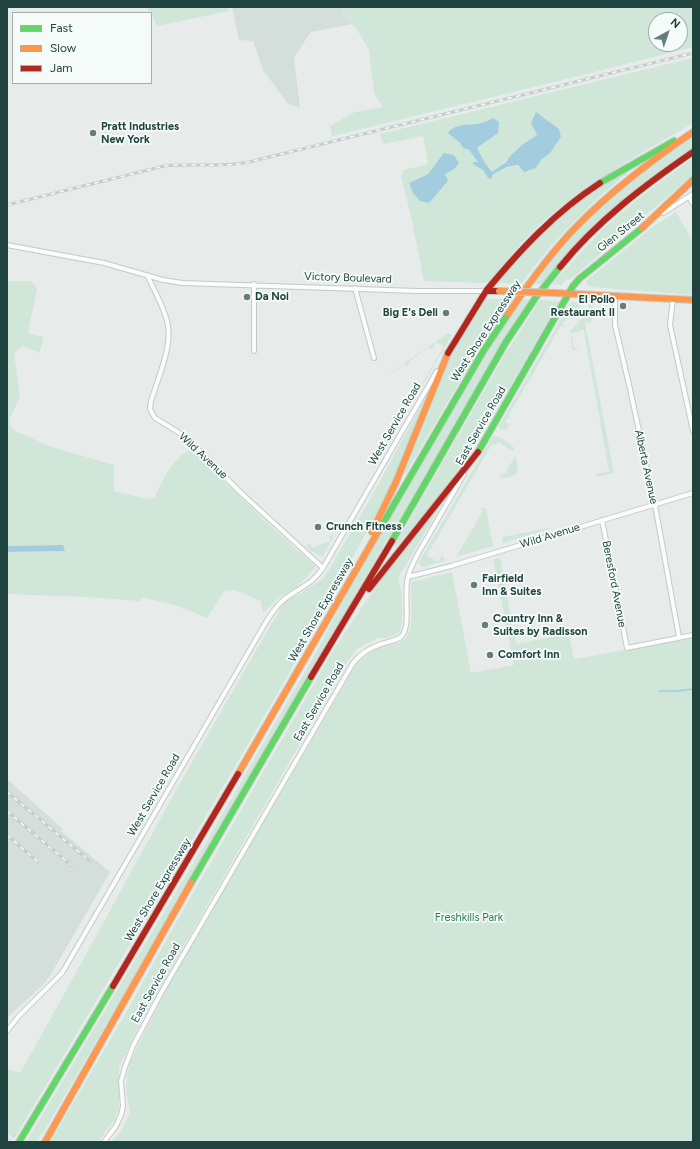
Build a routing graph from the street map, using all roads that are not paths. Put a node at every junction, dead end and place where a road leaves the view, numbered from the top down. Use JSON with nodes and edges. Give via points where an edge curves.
{"nodes":[{"id":1,"x":691,"y":134,"type":"edge"},
{"id":2,"x":693,"y":152,"type":"edge"},
{"id":3,"x":693,"y":180,"type":"edge"},
{"id":4,"x":693,"y":194,"type":"edge"},
{"id":5,"x":689,"y":197,"type":"junction"},
{"id":6,"x":693,"y":204,"type":"edge"},
{"id":7,"x":642,"y":228,"type":"junction"},
{"id":8,"x":7,"y":245,"type":"edge"},
{"id":9,"x":147,"y":275,"type":"junction"},
{"id":10,"x":254,"y":284,"type":"junction"},
{"id":11,"x":355,"y":288,"type":"junction"},
{"id":12,"x":486,"y":291,"type":"junction"},
{"id":13,"x":568,"y":294,"type":"junction"},
{"id":14,"x":615,"y":296,"type":"junction"},
{"id":15,"x":673,"y":299,"type":"junction"},
{"id":16,"x":693,"y":300,"type":"edge"},
{"id":17,"x":254,"y":351,"type":"dead end"},
{"id":18,"x":448,"y":352,"type":"junction"},
{"id":19,"x":374,"y":358,"type":"dead end"},
{"id":20,"x":693,"y":431,"type":"edge"},
{"id":21,"x":478,"y":452,"type":"junction"},
{"id":22,"x":693,"y":493,"type":"edge"},
{"id":23,"x":655,"y":504,"type":"junction"},
{"id":24,"x":602,"y":520,"type":"junction"},
{"id":25,"x":322,"y":570,"type":"junction"},
{"id":26,"x":408,"y":577,"type":"junction"},
{"id":27,"x":350,"y":610,"type":"junction"},
{"id":28,"x":319,"y":634,"type":"junction"},
{"id":29,"x":693,"y":635,"type":"edge"},
{"id":30,"x":679,"y":637,"type":"junction"},
{"id":31,"x":7,"y":1031,"type":"edge"},
{"id":32,"x":19,"y":1142,"type":"edge"},
{"id":33,"x":45,"y":1142,"type":"edge"},
{"id":34,"x":104,"y":1142,"type":"edge"}],
"edges":[{"from":1,"to":12,"type":"main road","name":"West Service Road","via":[[677,139],[603,181],[567,206],[524,245]]},
{"from":1,"to":28,"type":"main road","name":"West Shore Expressway","via":[[633,176],[590,213],[563,241],[518,297],[484,350]]},
{"from":2,"to":27,"type":"main road","name":"West Shore Expressway","via":[[659,175],[601,224],[574,251],[521,318]]},
{"from":3,"to":7,"type":"main road"},
{"from":4,"to":5,"type":"street","name":"Glen Street"},
{"from":5,"to":6,"type":"street"},
{"from":5,"to":7,"type":"street","name":"Glen Street"},
{"from":7,"to":13,"type":"main road","name":"Glen Street","via":[[579,279]]},
{"from":8,"to":9,"type":"street","name":"Victory Boulevard","via":[[86,259]]},
{"from":9,"to":10,"type":"street","name":"Victory Boulevard","via":[[182,283]]},
{"from":9,"to":25,"type":"street","name":"Wild Avenue","via":[[165,315],[169,342],[151,401],[152,414],[192,443]]},
{"from":10,"to":11,"type":"street","name":"Victory Boulevard"},
{"from":10,"to":17,"type":"street"},
{"from":11,"to":12,"type":"street","name":"Victory Boulevard"},
{"from":11,"to":19,"type":"street"},
{"from":12,"to":13,"type":"main road","name":"Victory Boulevard","bridge":true},
{"from":12,"to":18,"type":"main road","name":"West Service Road"},
{"from":13,"to":14,"type":"main road","name":"Victory Boulevard"},
{"from":13,"to":21,"type":"main road","name":"East Service Road"},
{"from":14,"to":15,"type":"main road","name":"Victory Boulevard"},
{"from":14,"to":23,"type":"street","name":"Alberta Avenue","via":[[615,326]]},
{"from":15,"to":16,"type":"main road","name":"Victory Boulevard"},
{"from":15,"to":20,"type":"street","via":[[670,325]]},
{"from":18,"to":25,"type":"street","name":"West Service Road"},
{"from":18,"to":28,"type":"main road","via":[[378,522]]},
{"from":21,"to":26,"type":"street","name":"East Service Road","via":[[414,559]]},
{"from":21,"to":27,"type":"main road"},
{"from":22,"to":23,"type":"street","name":"Wild Avenue"},
{"from":23,"to":24,"type":"street","name":"Wild Avenue"},
{"from":23,"to":30,"type":"street","name":"Alberta Avenue"},
{"from":24,"to":26,"type":"street","name":"Wild Avenue"},
{"from":24,"to":30,"type":"street","name":"Beresford Avenue","via":[[627,648]]},
{"from":25,"to":31,"type":"street","name":"West Service Road","via":[[304,588],[276,606],[62,974]]},
{"from":26,"to":34,"type":"street","name":"East Service Road","via":[[406,623],[401,636],[368,649],[353,663],[161,993],[133,1046],[121,1081],[121,1115]]},
{"from":27,"to":33,"type":"main road","name":"West Shore Expressway","via":[[179,904]]},
{"from":28,"to":32,"type":"main road","name":"West Shore Expressway"},
{"from":29,"to":30,"type":"street"}]}
